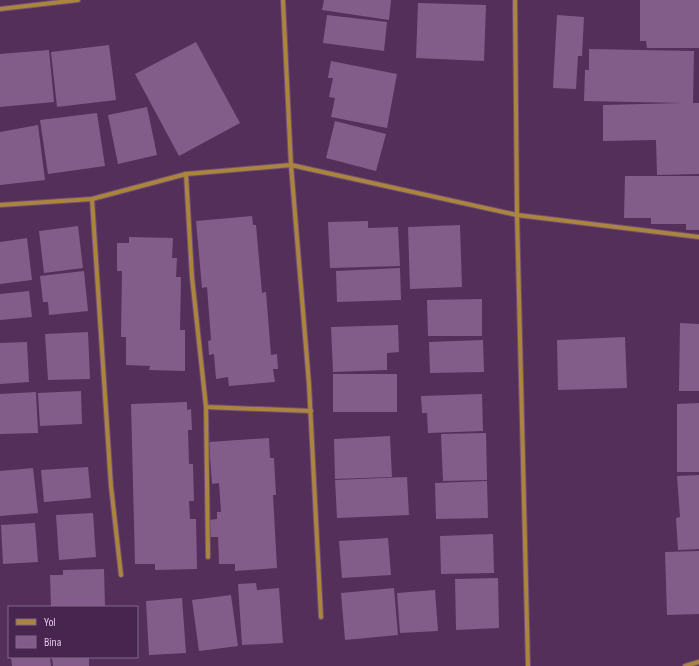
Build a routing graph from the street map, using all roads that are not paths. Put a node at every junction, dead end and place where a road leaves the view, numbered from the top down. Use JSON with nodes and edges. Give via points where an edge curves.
{"nodes":[{"id":1,"x":78,"y":0,"type":"edge"},
{"id":2,"x":283,"y":0,"type":"edge"},
{"id":3,"x":515,"y":0,"type":"edge"},
{"id":4,"x":0,"y":8,"type":"edge"},
{"id":5,"x":291,"y":165,"type":"junction"},
{"id":6,"x":186,"y":174,"type":"junction"},
{"id":7,"x":92,"y":199,"type":"junction"},
{"id":8,"x":0,"y":205,"type":"edge"},
{"id":9,"x":517,"y":215,"type":"junction"},
{"id":10,"x":699,"y":237,"type":"edge"},
{"id":11,"x":206,"y":407,"type":"junction"},
{"id":12,"x":310,"y":411,"type":"junction"},
{"id":13,"x":208,"y":557,"type":"dead end"},
{"id":14,"x":121,"y":575,"type":"dead end"},
{"id":15,"x":321,"y":618,"type":"dead end"},
{"id":16,"x":699,"y":662,"type":"edge"},
{"id":17,"x":528,"y":666,"type":"edge"},
{"id":18,"x":685,"y":666,"type":"edge"}],
"edges":[{"from":1,"to":4,"type":"street"},
{"from":2,"to":5,"type":"street"},
{"from":3,"to":9,"type":"street"},
{"from":5,"to":6,"type":"street"},
{"from":5,"to":9,"type":"street"},
{"from":5,"to":12,"type":"street"},
{"from":6,"to":7,"type":"street"},
{"from":6,"to":11,"type":"street","via":[[192,277]]},
{"from":7,"to":8,"type":"street"},
{"from":7,"to":14,"type":"street","via":[[110,486]]},
{"from":9,"to":10,"type":"street"},
{"from":9,"to":17,"type":"street"},
{"from":11,"to":12,"type":"street"},
{"from":11,"to":13,"type":"street"},
{"from":12,"to":15,"type":"street"},
{"from":16,"to":18,"type":"street"}]}
